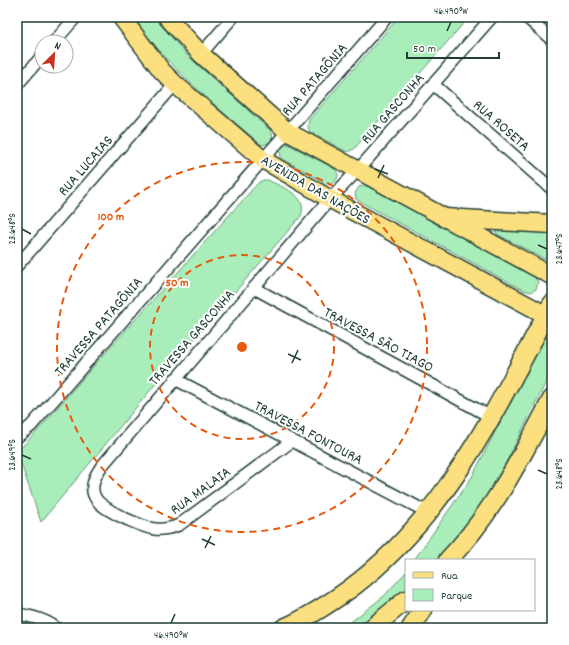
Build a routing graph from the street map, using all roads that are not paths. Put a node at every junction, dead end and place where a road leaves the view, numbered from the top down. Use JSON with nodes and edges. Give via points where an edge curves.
{"nodes":[{"id":1,"x":76,"y":17,"type":"edge"},
{"id":2,"x":121,"y":17,"type":"edge"},
{"id":3,"x":167,"y":17,"type":"edge"},
{"id":4,"x":233,"y":17,"type":"edge"},
{"id":5,"x":387,"y":17,"type":"edge"},
{"id":6,"x":492,"y":17,"type":"edge"},
{"id":7,"x":526,"y":17,"type":"edge"},
{"id":8,"x":61,"y":34,"type":"edge"},
{"id":9,"x":552,"y":40,"type":"edge"},
{"id":10,"x":201,"y":54,"type":"junction"},
{"id":11,"x":34,"y":65,"type":"edge"},
{"id":12,"x":175,"y":84,"type":"junction"},
{"id":13,"x":433,"y":84,"type":"junction"},
{"id":14,"x":17,"y":85,"type":"edge"},
{"id":15,"x":288,"y":132,"type":"junction"},
{"id":16,"x":262,"y":159,"type":"junction"},
{"id":17,"x":358,"y":170,"type":"junction"},
{"id":18,"x":552,"y":189,"type":"edge"},
{"id":19,"x":330,"y":199,"type":"junction"},
{"id":20,"x":445,"y":218,"type":"junction"},
{"id":21,"x":552,"y":224,"type":"edge"},
{"id":22,"x":17,"y":266,"type":"edge"},
{"id":23,"x":552,"y":276,"type":"edge"},
{"id":24,"x":254,"y":288,"type":"junction"},
{"id":25,"x":549,"y":310,"type":"edge"},
{"id":26,"x":175,"y":379,"type":"junction"},
{"id":27,"x":552,"y":399,"type":"edge"},
{"id":28,"x":491,"y":417,"type":"junction"},
{"id":29,"x":17,"y":437,"type":"edge"},
{"id":30,"x":292,"y":440,"type":"junction"},
{"id":31,"x":98,"y":502,"type":"joint"},
{"id":32,"x":428,"y":513,"type":"junction"},
{"id":33,"x":471,"y":534,"type":"junction"},
{"id":34,"x":449,"y":559,"type":"edge"},
{"id":35,"x":457,"y":559,"type":"edge"},
{"id":36,"x":405,"y":601,"type":"edge"},
{"id":37,"x":422,"y":611,"type":"edge"},
{"id":38,"x":17,"y":614,"type":"edge"},
{"id":39,"x":56,"y":628,"type":"edge"},
{"id":40,"x":284,"y":628,"type":"edge"},
{"id":41,"x":372,"y":628,"type":"edge"},
{"id":42,"x":411,"y":628,"type":"edge"}],
"edges":[{"from":1,"to":8,"type":"street"},
{"from":2,"to":12,"type":"main road","name":"AVENIDA DAS NAÇÕES"},
{"from":3,"to":10,"type":"main road"},
{"from":4,"to":10,"type":"street"},
{"from":5,"to":15,"type":"street","name":"RUA PATAGÔNIA"},
{"from":6,"to":13,"type":"street","name":"RUA GASCONHA"},
{"from":7,"to":9,"type":"street"},
{"from":10,"to":15,"type":"main road"},
{"from":11,"to":14,"type":"street"},
{"from":12,"to":16,"type":"main road","name":"AVENIDA DAS NAÇÕES"},
{"from":12,"to":22,"type":"street","name":"RUA LUCAIAS"},
{"from":13,"to":17,"type":"street","name":"RUA GASCONHA"},
{"from":13,"to":18,"type":"street","name":"RUA ROSETA"},
{"from":15,"to":16,"type":"street","name":"RUA PATAGÔNIA"},
{"from":15,"to":17,"type":"main road"},
{"from":16,"to":19,"type":"main road","name":"AVENIDA DAS NAÇÕES"},
{"from":16,"to":29,"type":"street","name":"TRAVESSA PATAGÔNIA","via":[[31,426]]},
{"from":17,"to":19,"type":"street","name":"RUA GASCONHA"},
{"from":17,"to":20,"type":"main road"},
{"from":19,"to":24,"type":"street","name":"TRAVESSA GASCONHA"},
{"from":19,"to":25,"type":"main road","name":"AVENIDA DAS NAÇÕES"},
{"from":20,"to":21,"type":"highway"},
{"from":20,"to":23,"type":"main road"},
{"from":24,"to":26,"type":"street","name":"TRAVESSA GASCONHA"},
{"from":24,"to":28,"type":"street","name":"TRAVESSA SÃO TIAGO"},
{"from":25,"to":28,"type":"highway"},
{"from":26,"to":30,"type":"street","name":"TRAVESSA FONTOURA"},
{"from":26,"to":31,"type":"street","name":"TRAVESSA GASCONHA","via":[[97,473],[93,485]]},
{"from":27,"to":33,"type":"highway","via":[[502,491]]},
{"from":28,"to":32,"type":"highway","via":[[468,458]]},
{"from":30,"to":31,"type":"street","name":"RUA MALAIA","via":[[179,525],[170,529],[153,530],[144,527],[105,509]]},
{"from":30,"to":32,"type":"street","name":"TRAVESSA FONTOURA"},
{"from":32,"to":40,"type":"highway","via":[[392,554],[362,579],[313,614]]},
{"from":33,"to":34,"type":"highway"},
{"from":33,"to":35,"type":"highway"},
{"from":36,"to":41,"type":"highway"},
{"from":37,"to":42,"type":"highway"},
{"from":38,"to":39,"type":"street","via":[[32,616]]}]}
